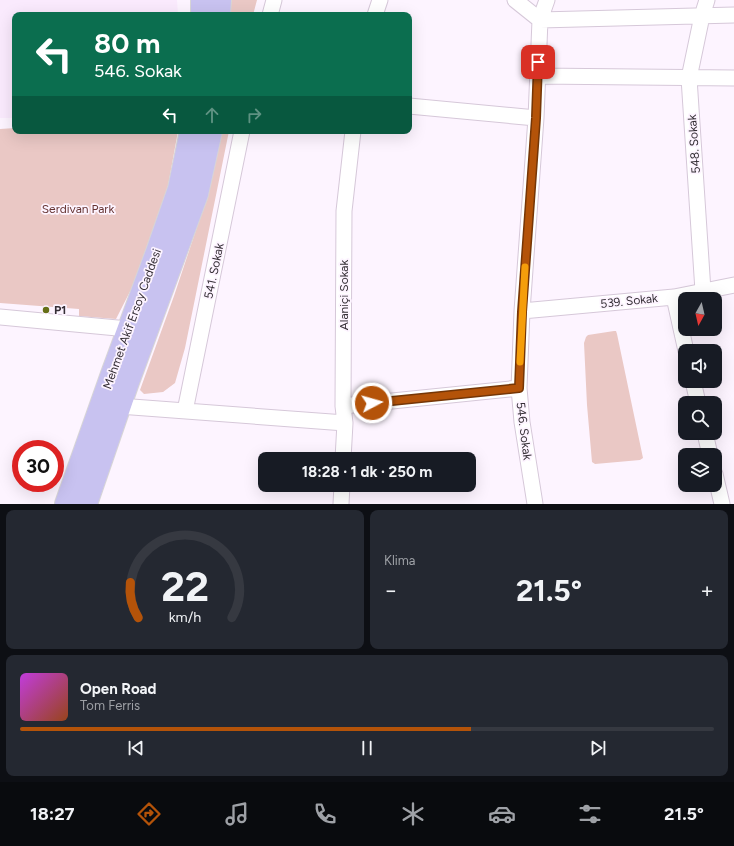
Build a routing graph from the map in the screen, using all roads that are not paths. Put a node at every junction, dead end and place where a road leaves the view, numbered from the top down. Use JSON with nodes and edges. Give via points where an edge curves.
{"nodes":[{"id":1,"x":202,"y":0,"type":"edge"},
{"id":2,"x":220,"y":0,"type":"edge"},
{"id":3,"x":274,"y":0,"type":"edge"},
{"id":4,"x":380,"y":0,"type":"edge"},
{"id":5,"x":515,"y":0,"type":"edge"},
{"id":6,"x":547,"y":0,"type":"edge"},
{"id":7,"x":707,"y":0,"type":"edge"},
{"id":8,"x":202,"y":12,"type":"edge"},
{"id":9,"x":219,"y":12,"type":"edge"},
{"id":10,"x":271,"y":12,"type":"edge"},
{"id":11,"x":376,"y":12,"type":"edge"},
{"id":12,"x":734,"y":15,"type":"edge"},
{"id":13,"x":702,"y":16,"type":"junction"},
{"id":14,"x":540,"y":20,"type":"junction"},
{"id":15,"x":538,"y":76,"type":"junction"},
{"id":16,"x":689,"y":78,"type":"junction"},
{"id":17,"x":734,"y":78,"type":"edge"},
{"id":18,"x":412,"y":106,"type":"edge"},
{"id":19,"x":536,"y":118,"type":"junction"},
{"id":20,"x":190,"y":134,"type":"edge"},
{"id":21,"x":210,"y":134,"type":"edge"},
{"id":22,"x":241,"y":134,"type":"edge"},
{"id":23,"x":353,"y":134,"type":"edge"},
{"id":24,"x":734,"y":285,"type":"edge"},
{"id":25,"x":703,"y":291,"type":"junction"},
{"id":26,"x":674,"y":297,"type":"junction"},
{"id":27,"x":522,"y":312,"type":"junction"},
{"id":28,"x":0,"y":317,"type":"edge"},
{"id":29,"x":128,"y":329,"type":"junction"},
{"id":30,"x":684,"y":344,"type":"edge"},
{"id":31,"x":519,"y":388,"type":"junction"},
{"id":32,"x":119,"y":406,"type":"junction"},
{"id":33,"x":343,"y":406,"type":"junction"},
{"id":34,"x":185,"y":411,"type":"junction"},
{"id":35,"x":345,"y":423,"type":"junction"},
{"id":36,"x":343,"y":452,"type":"edge"},
{"id":37,"x":342,"y":492,"type":"edge"},
{"id":38,"x":719,"y":492,"type":"edge"},
{"id":39,"x":66,"y":504,"type":"edge"},
{"id":40,"x":86,"y":504,"type":"edge"},
{"id":41,"x":341,"y":504,"type":"edge"},
{"id":42,"x":535,"y":504,"type":"edge"},
{"id":43,"x":722,"y":504,"type":"edge"}],
"edges":[{"from":1,"to":8,"type":"main road"},
{"from":2,"to":9,"type":"main road"},
{"from":3,"to":10,"type":"street"},
{"from":4,"to":11,"type":"street"},
{"from":5,"to":14,"type":"street"},
{"from":6,"to":14,"type":"street","name":"546. Sokak"},
{"from":7,"to":13,"type":"street","name":"548. Sokak"},
{"from":12,"to":13,"type":"street"},
{"from":13,"to":14,"type":"street"},
{"from":13,"to":16,"type":"street","name":"548. Sokak"},
{"from":14,"to":15,"type":"street","name":"546. Sokak"},
{"from":15,"to":16,"type":"street"},
{"from":15,"to":19,"type":"street","name":"546. Sokak"},
{"from":16,"to":17,"type":"street"},
{"from":16,"to":25,"type":"street","name":"548. Sokak"},
{"from":18,"to":19,"type":"street"},
{"from":19,"to":27,"type":"street","name":"546. Sokak"},
{"from":20,"to":29,"type":"main road","name":"Mehmet Akif Ersoy Caddesi","via":[[179,189]]},
{"from":21,"to":32,"type":"main road","name":"Mehmet Akif Ersoy Caddesi","via":[[196,194]]},
{"from":22,"to":34,"type":"street","name":"541. Sokak"},
{"from":23,"to":33,"type":"street","name":"Alaniçi Sokak","via":[[344,211]]},
{"from":24,"to":25,"type":"street","name":"539. Sokak"},
{"from":25,"to":26,"type":"street","name":"539. Sokak"},
{"from":26,"to":27,"type":"street","name":"539. Sokak"},
{"from":26,"to":30,"type":"street"},
{"from":27,"to":31,"type":"street","name":"546. Sokak"},
{"from":28,"to":29,"type":"street"},
{"from":29,"to":39,"type":"main road","name":"Mehmet Akif Ersoy Caddesi"},
{"from":31,"to":33,"type":"street"},
{"from":31,"to":42,"type":"street","name":"546. Sokak"},
{"from":32,"to":34,"type":"street"},
{"from":32,"to":40,"type":"main road","name":"Mehmet Akif Ersoy Caddesi"},
{"from":33,"to":35,"type":"street","name":"Alaniçi Sokak"},
{"from":34,"to":35,"type":"street"},
{"from":35,"to":36,"type":"street","name":"Alaniçi Sokak"},
{"from":37,"to":41,"type":"street"},
{"from":38,"to":43,"type":"street"}]}
